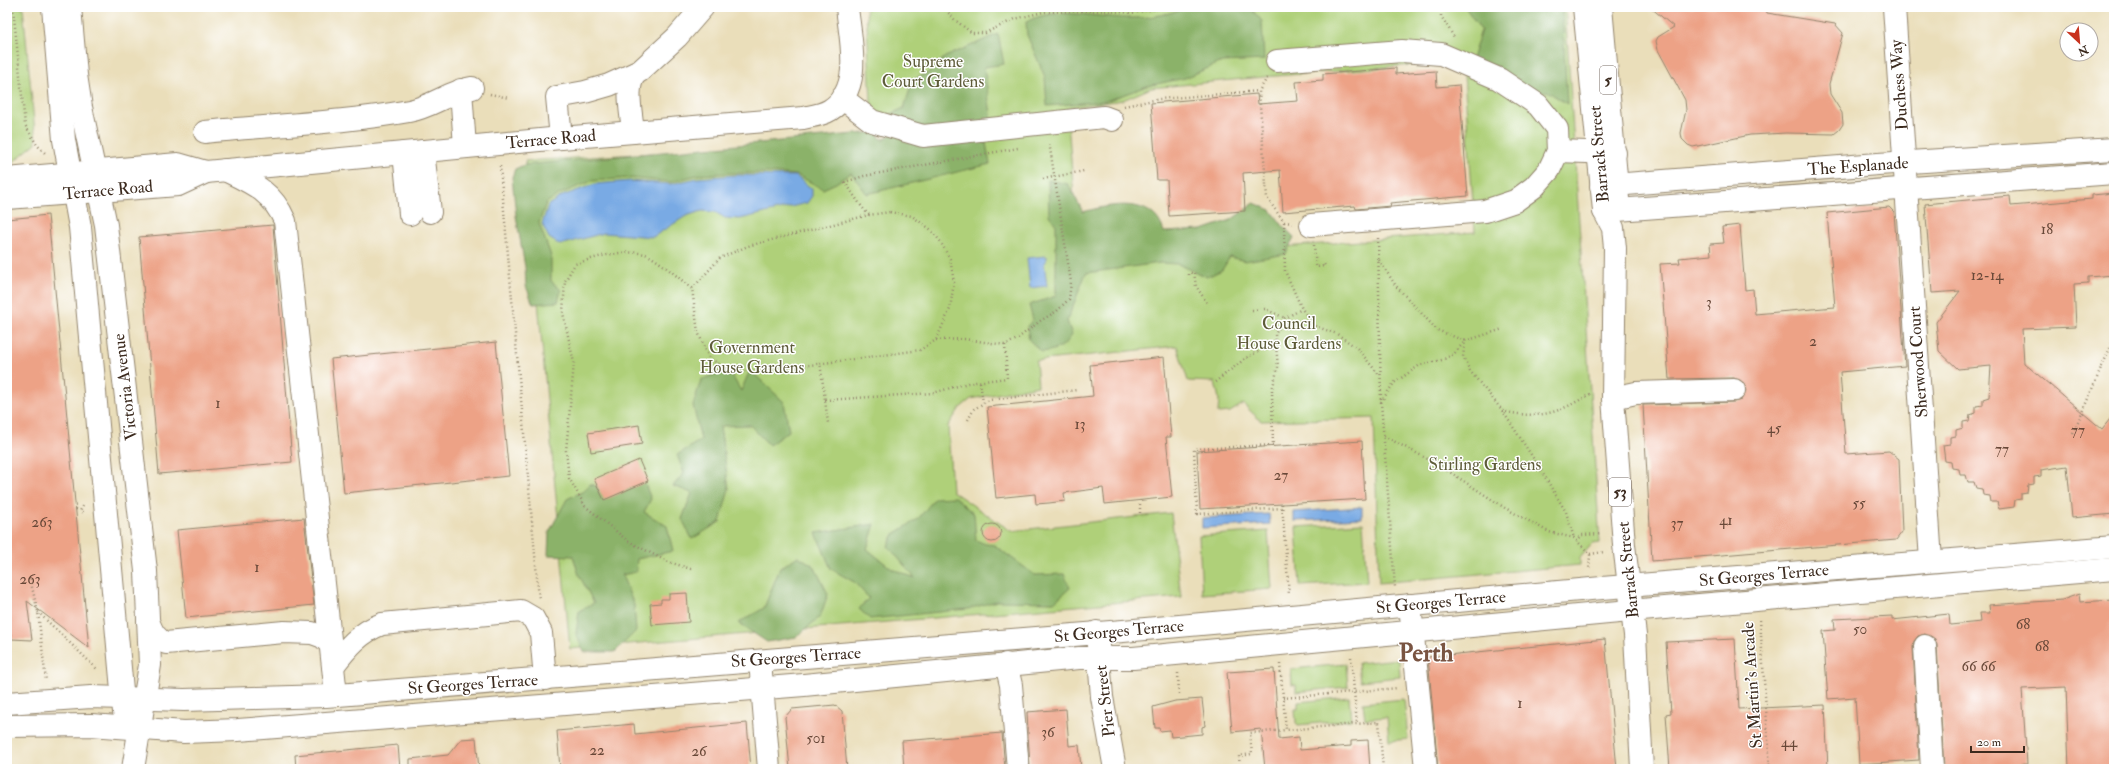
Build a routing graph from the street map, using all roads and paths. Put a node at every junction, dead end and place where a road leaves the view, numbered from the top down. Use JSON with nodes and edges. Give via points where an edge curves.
{"nodes":[{"id":1,"x":13,"y":7,"type":"edge"},
{"id":2,"x":53,"y":7,"type":"edge"},
{"id":3,"x":70,"y":7,"type":"edge"},
{"id":4,"x":703,"y":7,"type":"edge"},
{"id":5,"x":847,"y":7,"type":"edge"},
{"id":6,"x":943,"y":7,"type":"edge"},
{"id":7,"x":1168,"y":7,"type":"edge"},
{"id":8,"x":1584,"y":7,"type":"edge"},
{"id":9,"x":1601,"y":7,"type":"edge"},
{"id":10,"x":1894,"y":7,"type":"edge"},
{"id":11,"x":1277,"y":61,"type":"joint"},
{"id":12,"x":638,"y":72,"type":"junction"},
{"id":13,"x":1259,"y":91,"type":"junction"},
{"id":14,"x":842,"y":98,"type":"junction"},
{"id":15,"x":1160,"y":99,"type":"dead end"},
{"id":16,"x":1112,"y":120,"type":"dead end"},
{"id":17,"x":206,"y":132,"type":"dead end"},
{"id":18,"x":639,"y":132,"type":"junction"},
{"id":19,"x":561,"y":138,"type":"junction"},
{"id":20,"x":1042,"y":143,"type":"dead end"},
{"id":21,"x":471,"y":147,"type":"junction"},
{"id":22,"x":1018,"y":147,"type":"dead end"},
{"id":23,"x":2114,"y":149,"type":"edge"},
{"id":24,"x":1558,"y":151,"type":"junction"},
{"id":25,"x":414,"y":152,"type":"junction"},
{"id":26,"x":1607,"y":153,"type":"junction"},
{"id":27,"x":46,"y":155,"type":"dead end"},
{"id":28,"x":1905,"y":162,"type":"junction"},
{"id":29,"x":500,"y":166,"type":"dead end"},
{"id":30,"x":215,"y":171,"type":"junction"},
{"id":31,"x":1084,"y":171,"type":"dead end"},
{"id":32,"x":2114,"y":173,"type":"edge"},
{"id":33,"x":1054,"y":176,"type":"junction"},
{"id":34,"x":7,"y":179,"type":"edge"},
{"id":35,"x":1043,"y":179,"type":"dead end"},
{"id":36,"x":97,"y":181,"type":"junction"},
{"id":37,"x":72,"y":183,"type":"junction"},
{"id":38,"x":1609,"y":185,"type":"junction"},
{"id":39,"x":1906,"y":190,"type":"junction"},
{"id":40,"x":7,"y":198,"type":"edge"},
{"id":41,"x":420,"y":213,"type":"dead end"},
{"id":42,"x":869,"y":215,"type":"junction"},
{"id":43,"x":1612,"y":216,"type":"junction"},
{"id":44,"x":1378,"y":219,"type":"junction"},
{"id":45,"x":1284,"y":222,"type":"junction"},
{"id":46,"x":1313,"y":225,"type":"junction"},
{"id":47,"x":1379,"y":260,"type":"junction"},
{"id":48,"x":1324,"y":264,"type":"dead end"},
{"id":49,"x":1189,"y":274,"type":"dead end"},
{"id":50,"x":692,"y":289,"type":"junction"},
{"id":51,"x":1207,"y":302,"type":"dead end"},
{"id":52,"x":1302,"y":309,"type":"junction"},
{"id":53,"x":1252,"y":310,"type":"dead end"},
{"id":54,"x":1285,"y":318,"type":"junction"},
{"id":55,"x":1503,"y":329,"type":"dead end"},
{"id":56,"x":2114,"y":338,"type":"edge"},
{"id":57,"x":936,"y":340,"type":"junction"},
{"id":58,"x":1465,"y":342,"type":"junction"},
{"id":59,"x":1004,"y":345,"type":"junction"},
{"id":60,"x":1275,"y":348,"type":"junction"},
{"id":61,"x":820,"y":362,"type":"junction"},
{"id":62,"x":1380,"y":376,"type":"junction"},
{"id":63,"x":980,"y":382,"type":"junction"},
{"id":64,"x":1215,"y":382,"type":"dead end"},
{"id":65,"x":1077,"y":390,"type":"dead end"},
{"id":66,"x":1734,"y":390,"type":"dead end"},
{"id":67,"x":1592,"y":393,"type":"dead end"},
{"id":68,"x":1612,"y":398,"type":"junction"},
{"id":69,"x":825,"y":400,"type":"junction"},
{"id":70,"x":983,"y":402,"type":"junction"},
{"id":71,"x":1381,"y":402,"type":"junction"},
{"id":72,"x":1502,"y":410,"type":"junction"},
{"id":73,"x":968,"y":420,"type":"dead end"},
{"id":74,"x":828,"y":423,"type":"dead end"},
{"id":75,"x":2073,"y":433,"type":"dead end"},
{"id":76,"x":1384,"y":436,"type":"junction"},
{"id":77,"x":1140,"y":500,"type":"dead end"},
{"id":78,"x":1282,"y":504,"type":"dead end"},
{"id":79,"x":83,"y":506,"type":"dead end"},
{"id":80,"x":1282,"y":508,"type":"junction"},
{"id":81,"x":76,"y":509,"type":"dead end"},
{"id":82,"x":80,"y":510,"type":"junction"},
{"id":83,"x":84,"y":513,"type":"dead end"},
{"id":84,"x":1140,"y":513,"type":"dead end"},
{"id":85,"x":1602,"y":534,"type":"dead end"},
{"id":86,"x":1574,"y":538,"type":"junction"},
{"id":87,"x":1577,"y":541,"type":"junction"},
{"id":88,"x":2114,"y":547,"type":"edge"},
{"id":89,"x":1604,"y":552,"type":"dead end"},
{"id":90,"x":1590,"y":554,"type":"junction"},
{"id":91,"x":1931,"y":561,"type":"junction"},
{"id":92,"x":691,"y":569,"type":"dead end"},
{"id":93,"x":2114,"y":569,"type":"edge"},
{"id":94,"x":1589,"y":571,"type":"dead end"},
{"id":95,"x":30,"y":579,"type":"dead end"},
{"id":96,"x":1629,"y":586,"type":"junction"},
{"id":97,"x":1394,"y":587,"type":"dead end"},
{"id":98,"x":1289,"y":595,"type":"dead end"},
{"id":99,"x":1758,"y":600,"type":"junction"},
{"id":100,"x":539,"y":601,"type":"dead end"},
{"id":101,"x":1410,"y":605,"type":"junction"},
{"id":102,"x":1632,"y":611,"type":"junction"},
{"id":103,"x":38,"y":612,"type":"junction"},
{"id":104,"x":148,"y":621,"type":"junction"},
{"id":105,"x":1098,"y":632,"type":"junction"},
{"id":106,"x":1413,"y":632,"type":"junction"},
{"id":107,"x":331,"y":645,"type":"junction"},
{"id":108,"x":1925,"y":646,"type":"dead end"},
{"id":109,"x":1351,"y":657,"type":"dead end"},
{"id":110,"x":1100,"y":658,"type":"junction"},
{"id":111,"x":760,"y":661,"type":"junction"},
{"id":112,"x":1006,"y":664,"type":"junction"},
{"id":113,"x":1280,"y":664,"type":"dead end"},
{"id":114,"x":333,"y":666,"type":"junction"},
{"id":115,"x":98,"y":670,"type":"dead end"},
{"id":116,"x":1178,"y":672,"type":"dead end"},
{"id":117,"x":545,"y":679,"type":"junction"},
{"id":118,"x":46,"y":681,"type":"dead end"},
{"id":119,"x":1418,"y":686,"type":"junction"},
{"id":120,"x":762,"y":689,"type":"junction"},
{"id":121,"x":1354,"y":692,"type":"junction"},
{"id":122,"x":1179,"y":694,"type":"dead end"},
{"id":123,"x":336,"y":695,"type":"junction"},
{"id":124,"x":123,"y":698,"type":"junction"},
{"id":125,"x":1283,"y":698,"type":"junction"},
{"id":126,"x":144,"y":699,"type":"junction"},
{"id":127,"x":7,"y":703,"type":"edge"},
{"id":128,"x":1357,"y":724,"type":"junction"},
{"id":129,"x":7,"y":726,"type":"edge"},
{"id":130,"x":132,"y":728,"type":"junction"},
{"id":131,"x":1286,"y":730,"type":"junction"},
{"id":132,"x":133,"y":769,"type":"edge"},
{"id":133,"x":769,"y":769,"type":"edge"},
{"id":134,"x":1018,"y":769,"type":"edge"},
{"id":135,"x":1123,"y":769,"type":"edge"},
{"id":136,"x":1155,"y":769,"type":"edge"},
{"id":137,"x":1240,"y":769,"type":"edge"},
{"id":138,"x":1383,"y":769,"type":"edge"},
{"id":139,"x":1426,"y":769,"type":"edge"},
{"id":140,"x":1642,"y":769,"type":"edge"},
{"id":141,"x":1770,"y":769,"type":"edge"},
{"id":142,"x":1932,"y":769,"type":"edge"}],
"edges":[{"from":1,"to":27,"type":"path","via":[[25,125]]},
{"from":2,"to":37,"type":"main road","name":"Victoria Avenue","via":[[60,104]]},
{"from":3,"to":36,"type":"main road","name":"Victoria Avenue","via":[[76,75]]},
{"from":4,"to":12,"type":"main road","via":[[677,37]]},
{"from":5,"to":14,"type":"main road","name":"Terrace Road","via":[[852,76]]},
{"from":6,"to":7,"type":"path","via":[[972,33],[985,33],[1015,19],[1043,12],[1132,13]]},
{"from":8,"to":26,"type":"main road","name":"Barrack Street","number":"5"},
{"from":9,"to":26,"type":"main road","name":"Barrack Street","number":"5"},
{"from":10,"to":28,"type":"main road","name":"Duchess Way"},
{"from":11,"to":13,"type":"path"},
{"from":11,"to":24,"type":"main road","via":[[1402,51],[1441,54],[1499,79],[1538,104],[1557,129]]},
{"from":12,"to":18,"type":"main road"},
{"from":12,"to":19,"type":"main road","via":[[609,85],[557,97]]},
{"from":13,"to":15,"type":"path"},
{"from":13,"to":45,"type":"path","via":[[1267,198]]},
{"from":14,"to":16,"type":"main road","via":[[872,121],[923,136],[1104,117]]},
{"from":14,"to":18,"type":"main road","name":"Terrace Road","via":[[830,110],[803,118]]},
{"from":17,"to":21,"type":"main road","via":[[382,116],[426,106],[469,92]]},
{"from":18,"to":19,"type":"main road","name":"Terrace Road"},
{"from":19,"to":21,"type":"main road","name":"Terrace Road"},
{"from":20,"to":33,"type":"path","via":[[1049,142]]},
{"from":21,"to":25,"type":"main road","name":"Terrace Road"},
{"from":22,"to":42,"type":"path","via":[[864,176],[845,182],[857,203]]},
{"from":23,"to":28,"type":"main road","name":"The Esplanade"},
{"from":24,"to":26,"type":"main road"},
{"from":24,"to":44,"type":"main road","via":[[1549,170],[1534,187],[1515,201],[1485,211]]},
{"from":25,"to":30,"type":"main road","name":"Terrace Road"},
{"from":25,"to":41,"type":"main road"},
{"from":26,"to":38,"type":"main road","name":"Barrack Street","number":"5"},
{"from":28,"to":38,"type":"main road","name":"The Esplanade"},
{"from":28,"to":39,"type":"main road","name":"Sherwood Court"},
{"from":29,"to":100,"type":"path"},
{"from":30,"to":36,"type":"main road","name":"Terrace Road","via":[[178,164]]},
{"from":30,"to":107,"type":"main road","via":[[257,185],[281,211],[285,221]]},
{"from":31,"to":33,"type":"path"},
{"from":32,"to":39,"type":"main road","name":"The Esplanade"},
{"from":33,"to":35,"type":"path"},
{"from":33,"to":59,"type":"path","via":[[1071,282],[1069,299],[1057,311]]},
{"from":34,"to":37,"type":"main road","name":"Terrace Road"},
{"from":36,"to":37,"type":"main road","name":"Terrace Road"},
{"from":36,"to":104,"type":"main road","name":"Victoria Avenue","via":[[106,226],[136,481],[146,572]]},
{"from":37,"to":40,"type":"main road","name":"Terrace Road"},
{"from":37,"to":124,"type":"main road","name":"Victoria Avenue","via":[[80,227]]},
{"from":38,"to":43,"type":"main road","name":"Barrack Street","number":"5"},
{"from":39,"to":43,"type":"main road","name":"The Esplanade"},
{"from":39,"to":91,"type":"main road","name":"Sherwood Court"},
{"from":42,"to":50,"type":"path","via":[[748,246],[720,258]]},
{"from":42,"to":57,"type":"path","via":[[890,212],[912,216],[930,229],[944,247],[950,259],[954,282],[950,309]]},
{"from":43,"to":68,"type":"main road","name":"Barrack Street","number":"53","via":[[1615,248]]},
{"from":44,"to":46,"type":"main road"},
{"from":44,"to":47,"type":"path"},
{"from":45,"to":46,"type":"path"},
{"from":45,"to":52,"type":"path","via":[[1285,271]]},
{"from":46,"to":48,"type":"path","via":[[1316,267],[1325,266]]},
{"from":47,"to":58,"type":"path","via":[[1396,286],[1436,330]]},
{"from":47,"to":62,"type":"path"},
{"from":49,"to":51,"type":"path","via":[[1194,272],[1196,286]]},
{"from":50,"to":61,"type":"path","via":[[698,332],[709,358],[724,367],[750,371]]},
{"from":50,"to":92,"type":"path","via":[[677,275],[646,254],[606,255],[575,264],[565,281],[563,314],[574,363],[566,451],[569,478],[585,506],[628,542],[666,561]]},
{"from":52,"to":54,"type":"path"},
{"from":52,"to":62,"type":"path","via":[[1314,326],[1337,334],[1357,348]]},
{"from":53,"to":54,"type":"path","via":[[1266,309]]},
{"from":54,"to":60,"type":"path","via":[[1275,334]]},
{"from":55,"to":58,"type":"path"},
{"from":56,"to":75,"type":"path"},
{"from":57,"to":59,"type":"path","via":[[964,339]]},
{"from":57,"to":61,"type":"path","via":[[920,350]]},
{"from":58,"to":71,"type":"path","via":[[1454,354],[1413,369],[1394,383]]},
{"from":58,"to":72,"type":"path","via":[[1463,356],[1470,371]]},
{"from":59,"to":63,"type":"path","via":[[1007,378]]},
{"from":60,"to":64,"type":"path","via":[[1261,350],[1246,358]]},
{"from":60,"to":80,"type":"path","via":[[1278,367],[1272,390],[1273,446],[1194,450],[1197,514]]},
{"from":61,"to":69,"type":"path"},
{"from":62,"to":71,"type":"path"},
{"from":63,"to":69,"type":"path","via":[[933,393]]},
{"from":63,"to":70,"type":"path"},
{"from":65,"to":70,"type":"path"},
{"from":66,"to":68,"type":"main road","via":[[1636,393]]},
{"from":67,"to":72,"type":"path","via":[[1547,415],[1522,416]]},
{"from":68,"to":96,"type":"main road","name":"Barrack Street","number":"53"},
{"from":69,"to":74,"type":"path"},
{"from":70,"to":73,"type":"path","via":[[974,409]]},
{"from":71,"to":76,"type":"path"},
{"from":72,"to":86,"type":"path","via":[[1566,512]]},
{"from":76,"to":86,"type":"path","via":[[1439,465],[1505,508],[1549,532]]},
{"from":76,"to":97,"type":"path"},
{"from":77,"to":84,"type":"path"},
{"from":78,"to":80,"type":"path"},
{"from":79,"to":82,"type":"path"},
{"from":80,"to":98,"type":"path"},
{"from":81,"to":82,"type":"path"},
{"from":82,"to":83,"type":"path"},
{"from":85,"to":87,"type":"path","via":[[1582,535]]},
{"from":86,"to":87,"type":"path"},
{"from":87,"to":90,"type":"path"},
{"from":88,"to":91,"type":"main road","name":"St Georges Terrace"},
{"from":89,"to":90,"type":"path"},
{"from":90,"to":94,"type":"path"},
{"from":91,"to":96,"type":"main road","name":"St Georges Terrace"},
{"from":93,"to":99,"type":"main road","name":"St Georges Terrace"},
{"from":95,"to":103,"type":"path"},
{"from":96,"to":101,"type":"main road","name":"St Georges Terrace"},
{"from":96,"to":102,"type":"main road","name":"Barrack Street","number":"53"},
{"from":99,"to":102,"type":"main road","name":"St Georges Terrace"},
{"from":99,"to":141,"type":"path","name":"St Martin's Arcade"},
{"from":101,"to":105,"type":"main road","name":"St Georges Terrace"},
{"from":101,"to":106,"type":"main road"},
{"from":102,"to":106,"type":"main road","name":"St Georges Terrace"},
{"from":102,"to":140,"type":"main road","name":"Barrack Street","number":"53"},
{"from":103,"to":115,"type":"path"},
{"from":103,"to":118,"type":"path"},
{"from":104,"to":107,"type":"main road","via":[[153,634],[166,643],[284,632],[323,636]]},
{"from":104,"to":126,"type":"main road","name":"Victoria Avenue","via":[[150,665]]},
{"from":105,"to":110,"type":"main road","name":"Pier Street"},
{"from":105,"to":111,"type":"main road","name":"St Georges Terrace"},
{"from":106,"to":110,"type":"main road","name":"St Georges Terrace","via":[[1133,658]]},
{"from":106,"to":119,"type":"main road"},
{"from":107,"to":114,"type":"main road"},
{"from":108,"to":142,"type":"main road"},
{"from":109,"to":121,"type":"path"},
{"from":110,"to":112,"type":"main road","name":"St Georges Terrace"},
{"from":110,"to":135,"type":"main road","name":"Pier Street","via":[[1102,697]]},
{"from":111,"to":117,"type":"main road","name":"St Georges Terrace"},
{"from":111,"to":120,"type":"main road"},
{"from":112,"to":120,"type":"main road","name":"St Georges Terrace"},
{"from":112,"to":134,"type":"main road","via":[[1011,684]]},
{"from":113,"to":125,"type":"path"},
{"from":114,"to":117,"type":"main road","via":[[364,632],[382,624],[521,611],[533,618],[541,633]]},
{"from":114,"to":123,"type":"main road"},
{"from":116,"to":122,"type":"path"},
{"from":117,"to":123,"type":"main road","name":"St Georges Terrace"},
{"from":119,"to":121,"type":"path"},
{"from":119,"to":139,"type":"main road"},
{"from":120,"to":130,"type":"main road","name":"St Georges Terrace","via":[[238,730],[184,732]]},
{"from":120,"to":133,"type":"main road"},
{"from":121,"to":125,"type":"path"},
{"from":121,"to":128,"type":"path"},
{"from":123,"to":126,"type":"main road","name":"St Georges Terrace"},
{"from":124,"to":126,"type":"main road","name":"St Georges Terrace"},
{"from":124,"to":127,"type":"main road","name":"St Georges Terrace","via":[[92,697]]},
{"from":124,"to":130,"type":"main road","name":"Victoria Avenue"},
{"from":125,"to":131,"type":"path"},
{"from":126,"to":130,"type":"main road","name":"Victoria Avenue"},
{"from":128,"to":131,"type":"path"},
{"from":128,"to":138,"type":"path","via":[[1379,722]]},
{"from":129,"to":130,"type":"main road","name":"St Georges Terrace","via":[[91,725]]},
{"from":130,"to":132,"type":"main road","name":"Victoria Avenue"},
{"from":131,"to":137,"type":"path","via":[[1250,733],[1252,754],[1239,756]]},
{"from":135,"to":136,"type":"path"}]}
